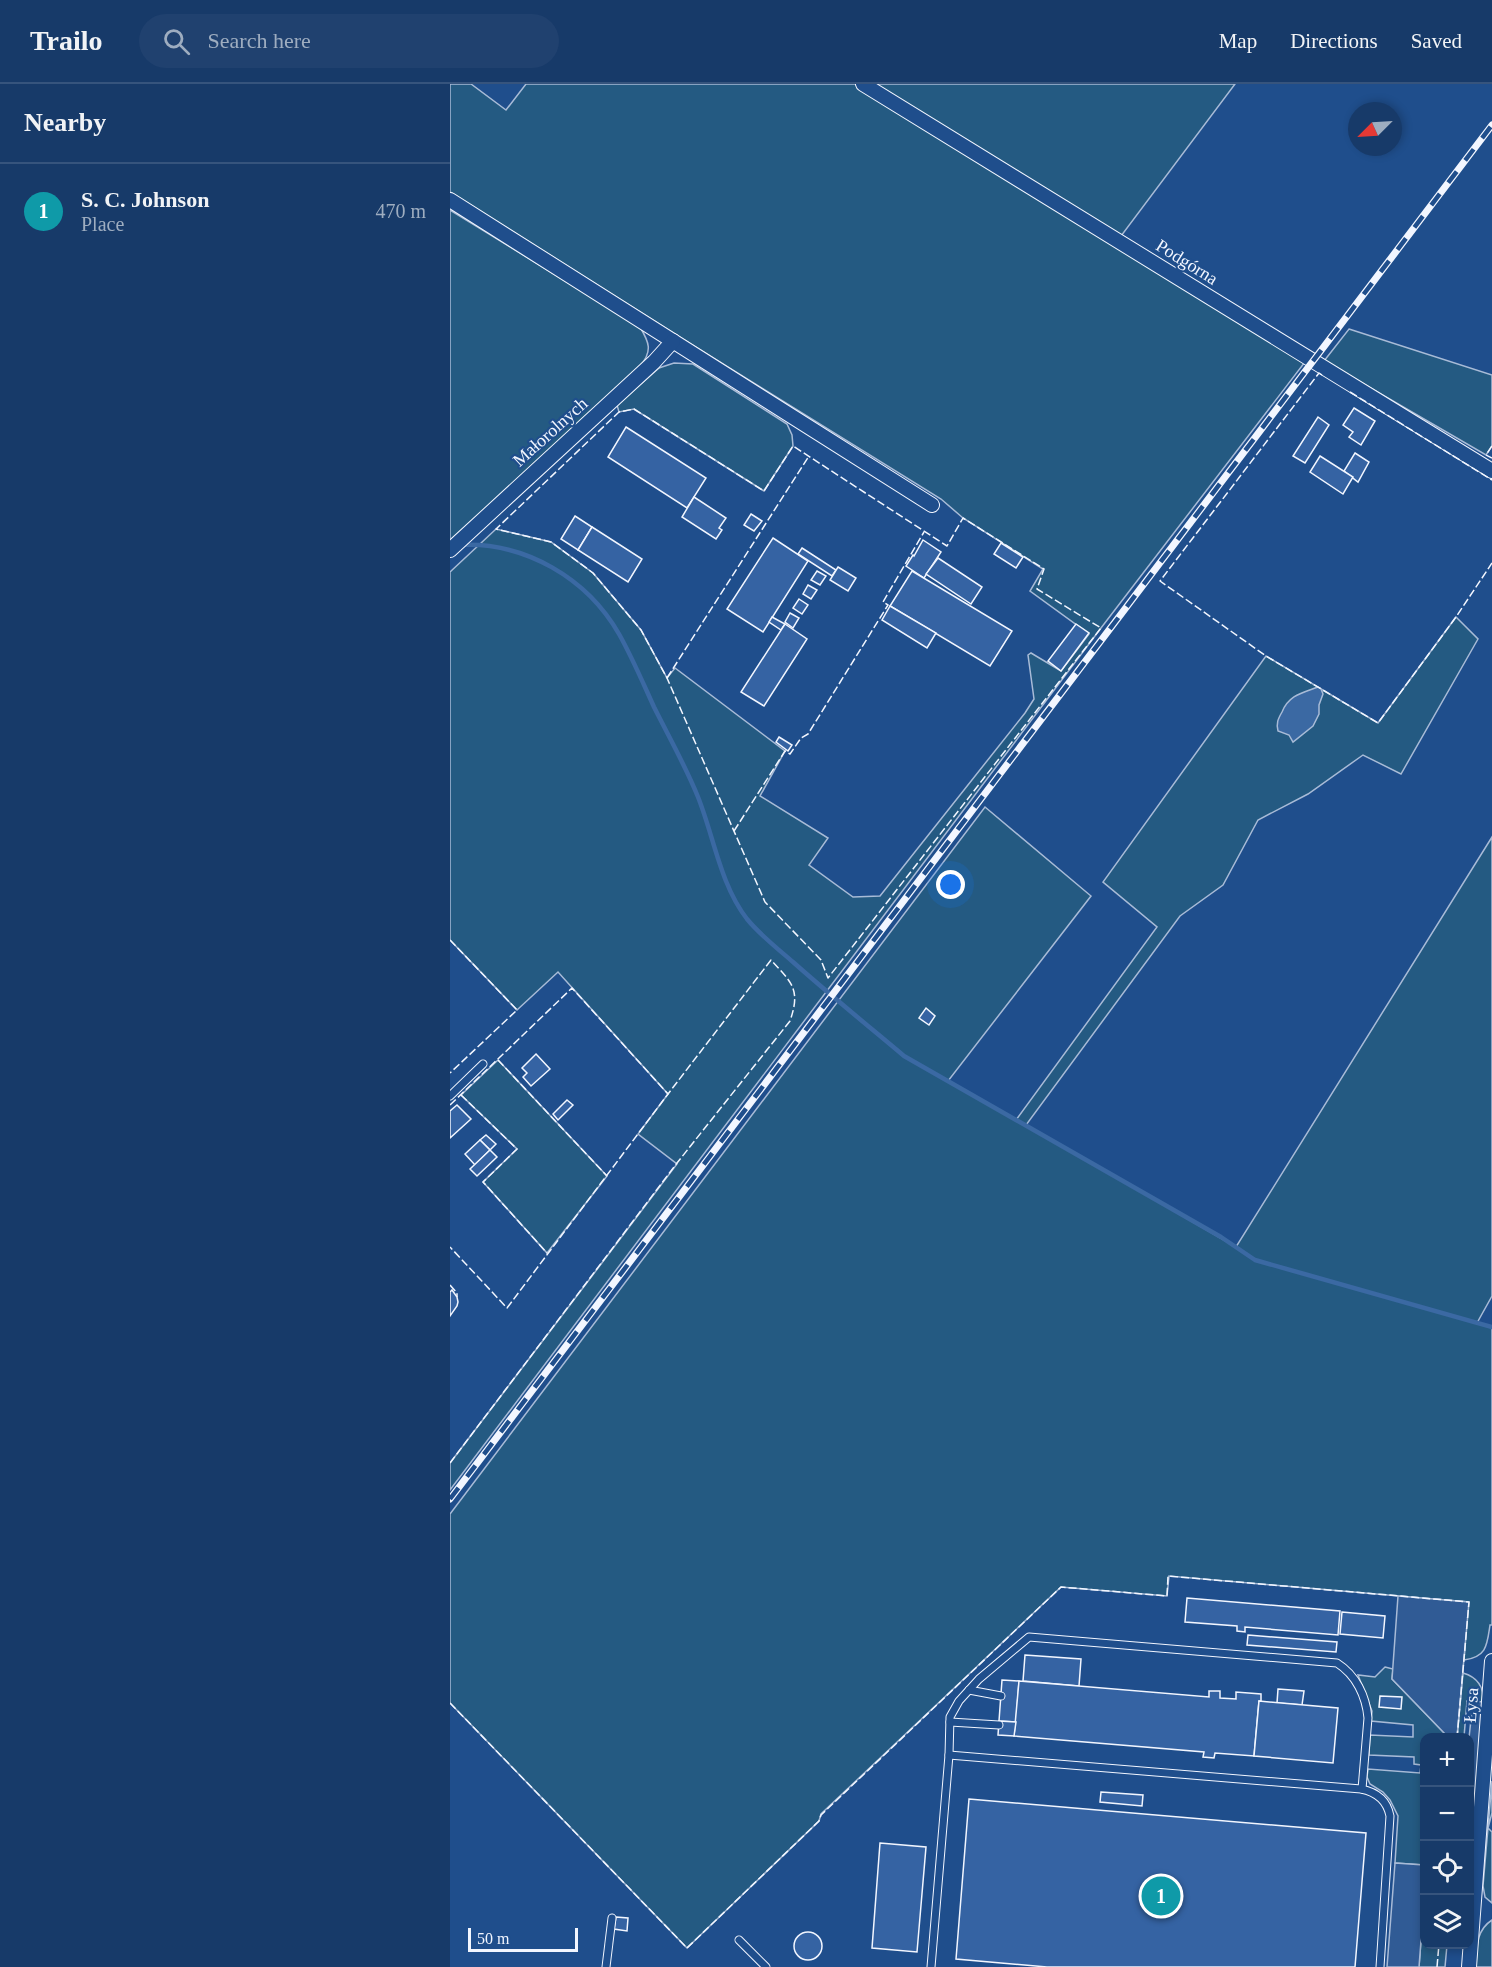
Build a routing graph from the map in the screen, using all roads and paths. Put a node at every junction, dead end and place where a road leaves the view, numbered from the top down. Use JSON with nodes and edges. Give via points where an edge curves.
{"nodes":[{"id":1,"x":863,"y":84,"type":"edge"},
{"id":2,"x":450,"y":200,"type":"edge"},
{"id":3,"x":673,"y":341,"type":"junction"},
{"id":4,"x":1492,"y":471,"type":"edge"},
{"id":5,"x":933,"y":505,"type":"dead end"},
{"id":6,"x":450,"y":550,"type":"edge"},
{"id":7,"x":483,"y":1064,"type":"dead end"},
{"id":8,"x":450,"y":1096,"type":"edge"},
{"id":9,"x":1492,"y":1661,"type":"edge"},
{"id":10,"x":969,"y":1690,"type":"junction"},
{"id":11,"x":1001,"y":1696,"type":"dead end"},
{"id":12,"x":950,"y":1722,"type":"junction"},
{"id":13,"x":999,"y":1725,"type":"dead end"},
{"id":14,"x":949,"y":1755,"type":"junction"},
{"id":15,"x":1362,"y":1789,"type":"junction"},
{"id":16,"x":612,"y":1918,"type":"dead end"},
{"id":17,"x":740,"y":1940,"type":"dead end"},
{"id":18,"x":606,"y":1967,"type":"edge"},
{"id":19,"x":766,"y":1967,"type":"edge"},
{"id":20,"x":931,"y":1967,"type":"edge"},
{"id":21,"x":1380,"y":1967,"type":"edge"},
{"id":22,"x":1469,"y":1967,"type":"edge"}],
"edges":[{"from":1,"to":4,"type":"street","name":"Podgórna"},
{"from":2,"to":3,"type":"street"},
{"from":3,"to":5,"type":"street"},
{"from":3,"to":6,"type":"street","name":"Małorolnych"},
{"from":7,"to":8,"type":"lane"},
{"from":9,"to":22,"type":"street","name":"Łysa"},
{"from":10,"to":11,"type":"lane"},
{"from":10,"to":12,"type":"lane"},
{"from":10,"to":15,"type":"lane","via":[[1032,1636],[1335,1663],[1354,1678],[1366,1708]]},
{"from":12,"to":13,"type":"lane"},
{"from":12,"to":14,"type":"lane"},
{"from":14,"to":15,"type":"lane"},
{"from":14,"to":20,"type":"lane"},
{"from":15,"to":21,"type":"lane","via":[[1381,1798],[1390,1816]]},
{"from":16,"to":18,"type":"lane"},
{"from":17,"to":19,"type":"lane"}]}
